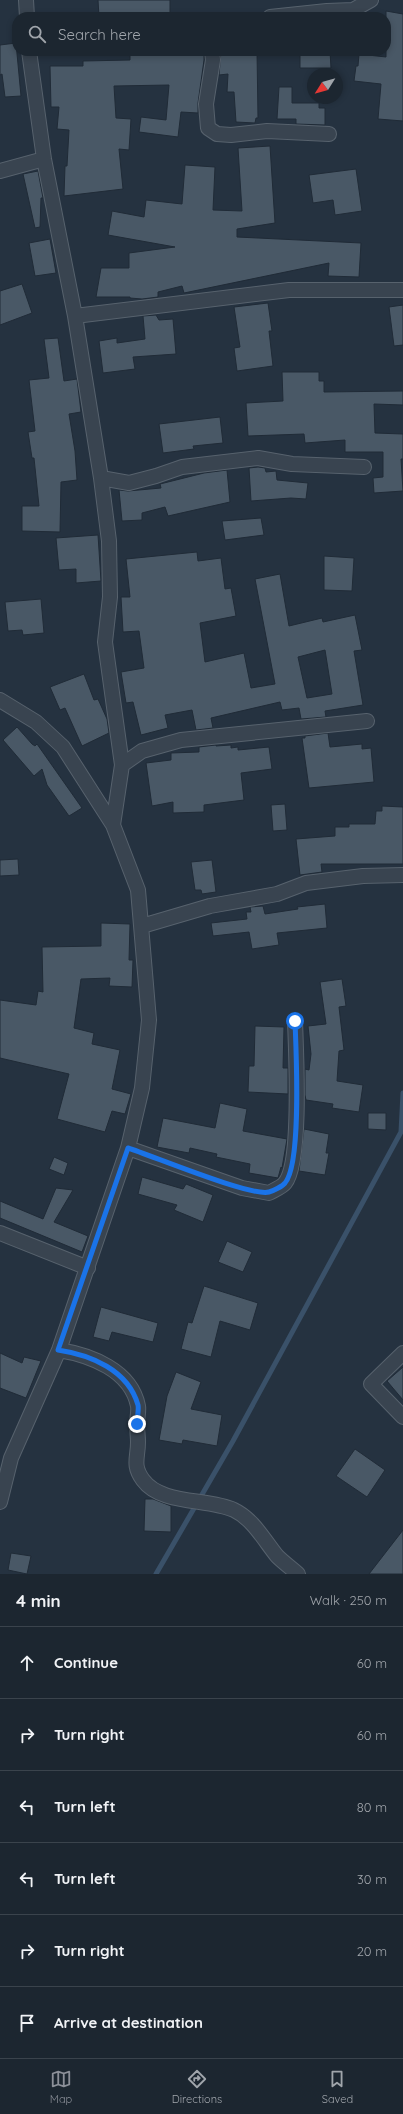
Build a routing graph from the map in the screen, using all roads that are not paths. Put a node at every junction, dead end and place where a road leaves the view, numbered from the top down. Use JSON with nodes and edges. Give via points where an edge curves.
{"nodes":[{"id":1,"x":26,"y":0,"type":"edge"},
{"id":2,"x":371,"y":0,"type":"edge"},
{"id":3,"x":27,"y":12,"type":"edge"},
{"id":4,"x":319,"y":12,"type":"edge"},
{"id":5,"x":30,"y":56,"type":"edge"},
{"id":6,"x":213,"y":56,"type":"edge"},
{"id":7,"x":329,"y":134,"type":"dead end"},
{"id":8,"x":44,"y":159,"type":"junction"},
{"id":9,"x":0,"y":171,"type":"edge"},
{"id":10,"x":403,"y":290,"type":"edge"},
{"id":11,"x":75,"y":316,"type":"junction"},
{"id":12,"x":364,"y":467,"type":"dead end"},
{"id":13,"x":101,"y":478,"type":"junction"},
{"id":14,"x":0,"y":700,"type":"edge"},
{"id":15,"x":368,"y":721,"type":"dead end"},
{"id":16,"x":122,"y":765,"type":"junction"},
{"id":17,"x":113,"y":825,"type":"junction"},
{"id":18,"x":403,"y":875,"type":"edge"},
{"id":19,"x":142,"y":926,"type":"junction"},
{"id":20,"x":295,"y":1021,"type":"dead end"},
{"id":21,"x":128,"y":1148,"type":"junction"},
{"id":22,"x":0,"y":1233,"type":"edge"},
{"id":23,"x":88,"y":1268,"type":"junction"},
{"id":24,"x":58,"y":1350,"type":"junction"},
{"id":25,"x":403,"y":1353,"type":"edge"},
{"id":26,"x":403,"y":1417,"type":"edge"},
{"id":27,"x":0,"y":1502,"type":"edge"},
{"id":28,"x":298,"y":1574,"type":"edge"}],
"edges":[{"from":1,"to":3,"type":"street"},
{"from":2,"to":4,"type":"street","via":[[353,10]]},
{"from":5,"to":8,"type":"street"},
{"from":6,"to":7,"type":"street","via":[[206,104],[208,128],[217,134],[231,135],[267,131]]},
{"from":8,"to":9,"type":"street"},
{"from":8,"to":11,"type":"street"},
{"from":10,"to":11,"type":"street","via":[[289,290]]},
{"from":11,"to":13,"type":"street"},
{"from":12,"to":13,"type":"street","via":[[292,464],[258,458],[182,467],[129,482]]},
{"from":13,"to":16,"type":"street","via":[[109,548],[110,597],[105,642]]},
{"from":14,"to":17,"type":"street","via":[[36,722],[64,747]]},
{"from":15,"to":16,"type":"street","via":[[181,740],[142,751]]},
{"from":16,"to":17,"type":"street"},
{"from":17,"to":19,"type":"street","via":[[138,890]]},
{"from":18,"to":19,"type":"street","via":[[363,876],[306,883],[277,894],[210,906]]},
{"from":19,"to":21,"type":"street","via":[[149,1020],[142,1088]]},
{"from":20,"to":21,"type":"street","via":[[295,1143],[291,1170],[285,1183],[269,1192],[242,1188]]},
{"from":21,"to":23,"type":"street"},
{"from":22,"to":23,"type":"street"},
{"from":23,"to":24,"type":"street"},
{"from":24,"to":27,"type":"street","via":[[11,1458]]},
{"from":24,"to":28,"type":"street","via":[[80,1353],[102,1363],[127,1382],[138,1406],[135,1466],[144,1481],[159,1492],[234,1510],[245,1517],[278,1557]]},
{"from":25,"to":26,"type":"street","via":[[371,1384]]}]}
